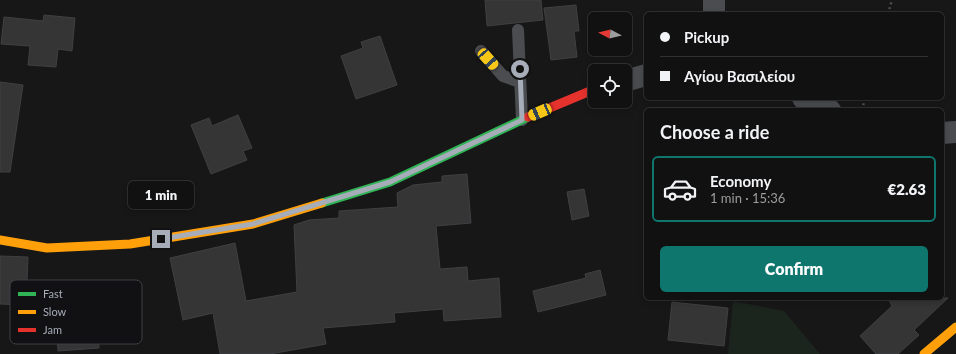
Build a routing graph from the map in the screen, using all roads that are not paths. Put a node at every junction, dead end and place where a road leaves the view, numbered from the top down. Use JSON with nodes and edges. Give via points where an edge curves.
{"nodes":[{"id":1,"x":714,"y":0,"type":"edge"},
{"id":2,"x":714,"y":12,"type":"edge"},
{"id":3,"x":518,"y":30,"type":"dead end"},
{"id":4,"x":481,"y":51,"type":"dead end"},
{"id":5,"x":644,"y":76,"type":"edge"},
{"id":6,"x":632,"y":79,"type":"edge"},
{"id":7,"x":520,"y":82,"type":"junction"},
{"id":8,"x":588,"y":92,"type":"edge"},
{"id":9,"x":808,"y":100,"type":"edge"},
{"id":10,"x":826,"y":108,"type":"edge"},
{"id":11,"x":522,"y":120,"type":"junction"},
{"id":12,"x":956,"y":132,"type":"edge"},
{"id":13,"x":944,"y":133,"type":"edge"},
{"id":14,"x":0,"y":240,"type":"edge"},
{"id":15,"x":956,"y":327,"type":"edge"},
{"id":16,"x":924,"y":354,"type":"edge"}],
"edges":[{"from":1,"to":2,"type":"street"},
{"from":3,"to":7,"type":"lane"},
{"from":4,"to":7,"type":"lane","via":[[503,76]]},
{"from":5,"to":6,"type":"street"},
{"from":7,"to":11,"type":"lane"},
{"from":8,"to":11,"type":"street"},
{"from":9,"to":10,"type":"street"},
{"from":11,"to":14,"type":"street","via":[[390,182],[253,224],[107,246],[47,248]]},
{"from":12,"to":13,"type":"street"},
{"from":15,"to":16,"type":"street"}]}
